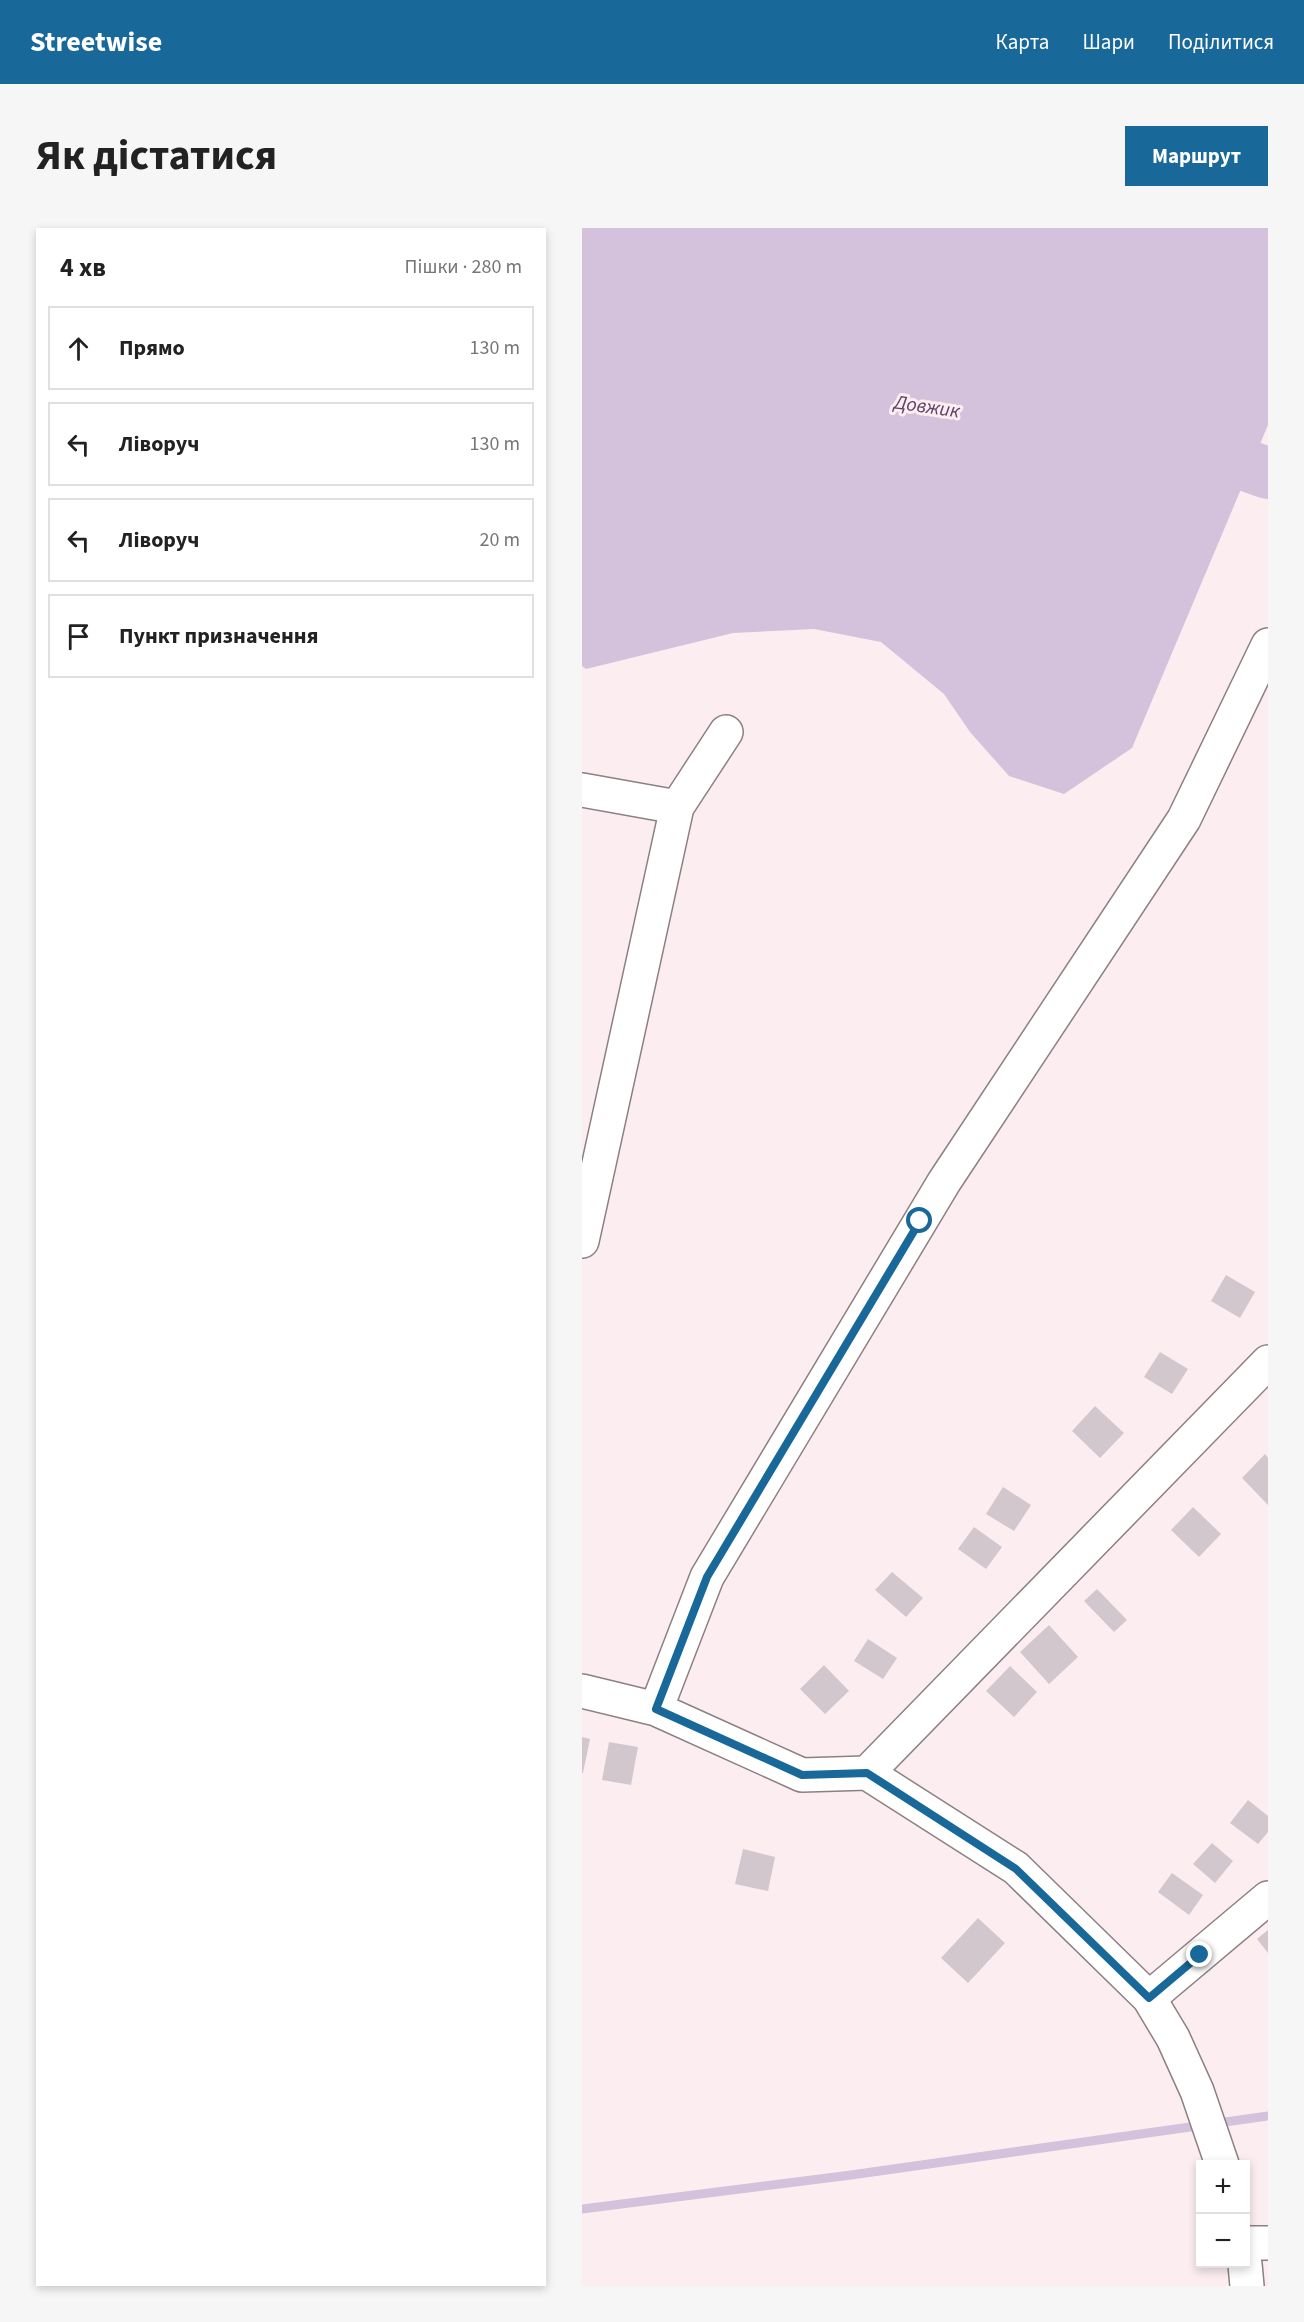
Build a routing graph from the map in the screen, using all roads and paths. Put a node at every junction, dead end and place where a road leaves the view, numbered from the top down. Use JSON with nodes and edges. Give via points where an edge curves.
{"nodes":[{"id":1,"x":1268,"y":645,"type":"edge"},
{"id":2,"x":726,"y":732,"type":"dead end"},
{"id":3,"x":582,"y":790,"type":"edge"},
{"id":4,"x":677,"y":807,"type":"junction"},
{"id":5,"x":584,"y":1222,"type":"edge"},
{"id":6,"x":1268,"y":1362,"type":"edge"},
{"id":7,"x":582,"y":1691,"type":"edge"},
{"id":8,"x":656,"y":1709,"type":"junction"},
{"id":9,"x":867,"y":1773,"type":"junction"},
{"id":10,"x":1268,"y":1898,"type":"edge"},
{"id":11,"x":1149,"y":1998,"type":"junction"},
{"id":12,"x":1221,"y":2160,"type":"edge"},
{"id":13,"x":1250,"y":2243,"type":"edge"},
{"id":14,"x":1268,"y":2243,"type":"edge"},
{"id":15,"x":1245,"y":2268,"type":"edge"},
{"id":16,"x":1247,"y":2286,"type":"edge"}],
"edges":[{"from":1,"to":8,"type":"street","via":[[1184,819],[944,1182],[707,1577]]},
{"from":2,"to":4,"type":"street"},
{"from":3,"to":4,"type":"street"},
{"from":4,"to":5,"type":"street"},
{"from":6,"to":9,"type":"street"},
{"from":7,"to":8,"type":"street"},
{"from":8,"to":9,"type":"street","via":[[802,1775]]},
{"from":9,"to":11,"type":"street","via":[[1016,1869]]},
{"from":10,"to":11,"type":"street"},
{"from":11,"to":12,"type":"street","via":[[1197,2091]]},
{"from":13,"to":14,"type":"street"},
{"from":15,"to":16,"type":"street"}]}
